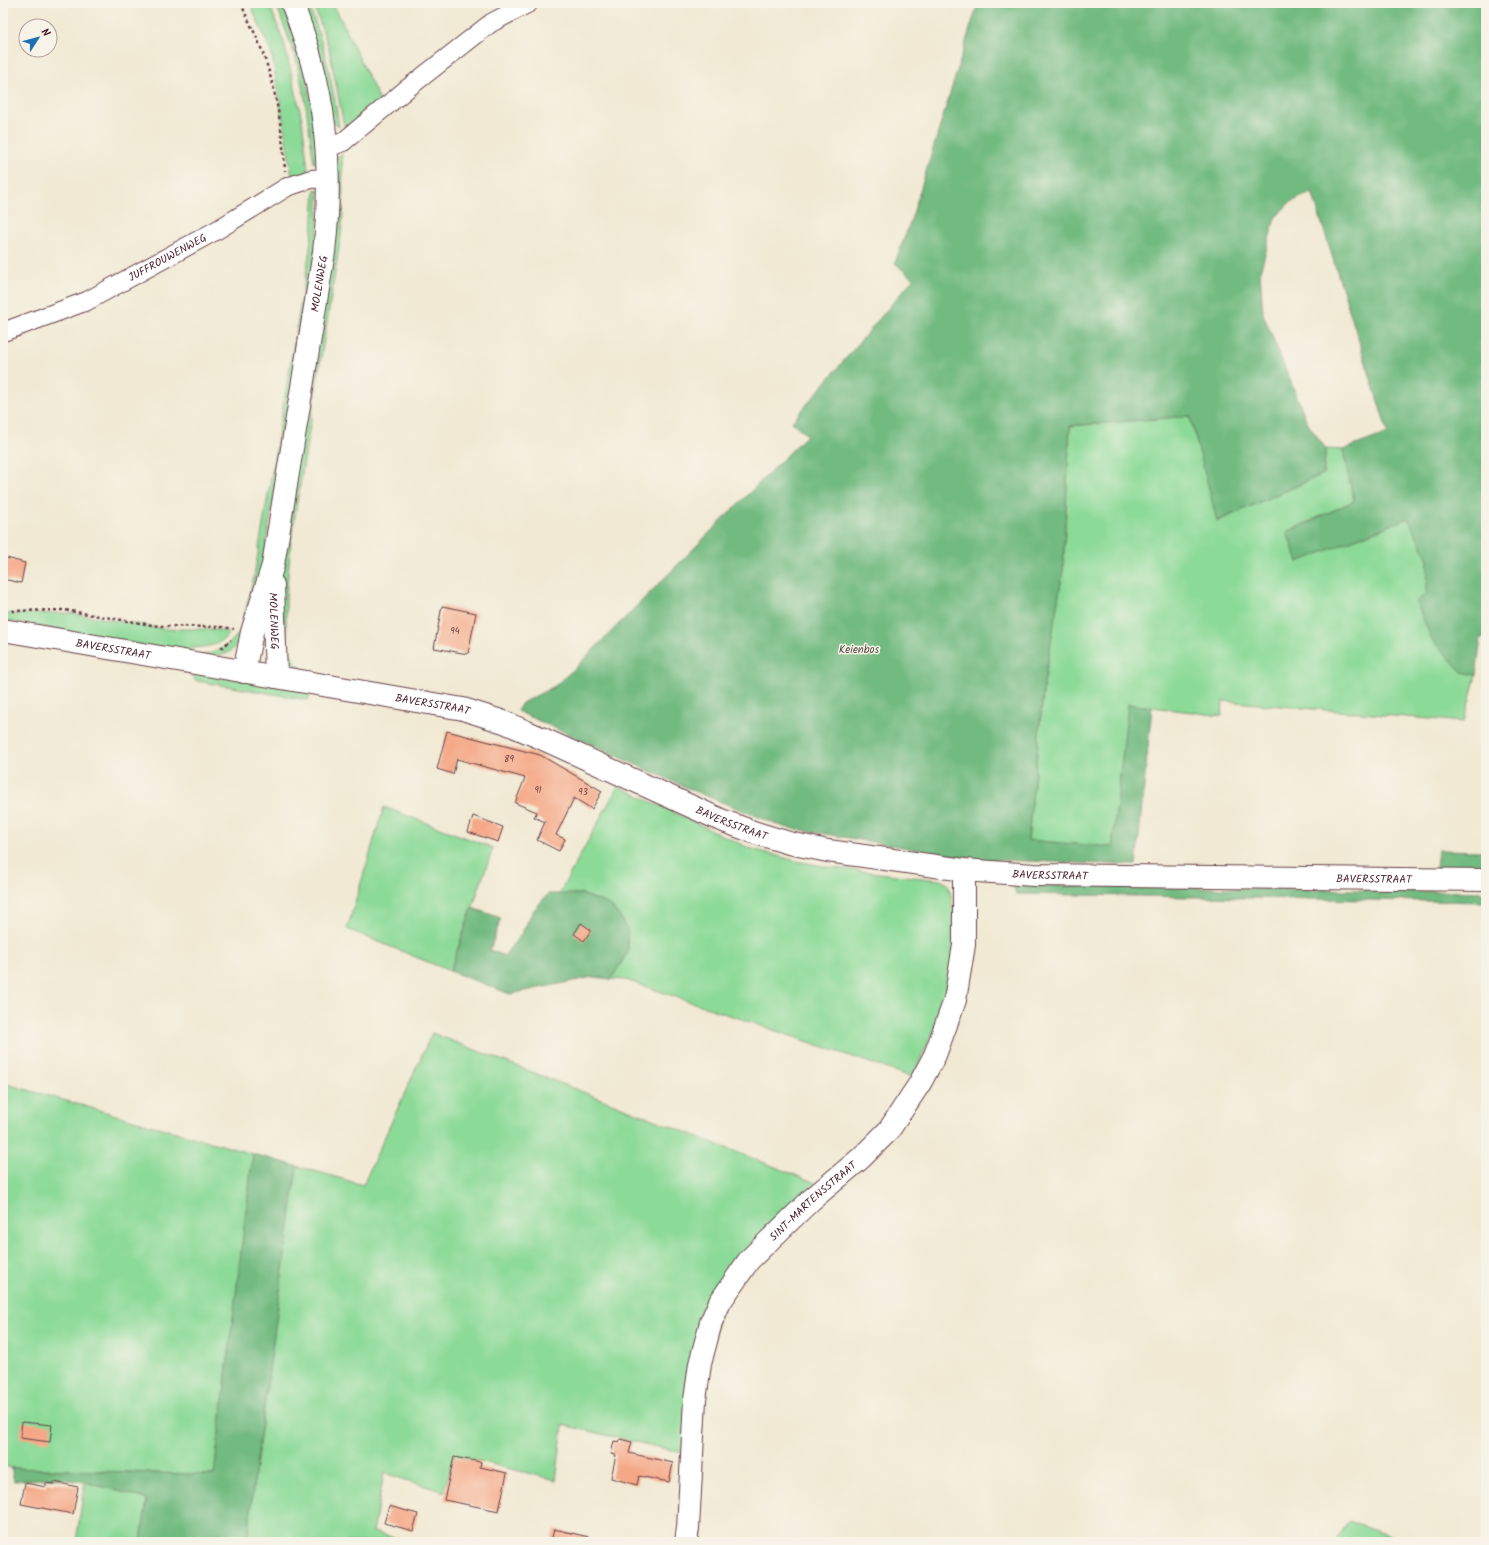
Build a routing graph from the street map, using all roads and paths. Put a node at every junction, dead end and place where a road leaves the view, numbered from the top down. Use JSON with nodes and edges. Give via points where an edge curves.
{"nodes":[{"id":1,"x":241,"y":3,"type":"edge"},
{"id":2,"x":292,"y":3,"type":"edge"},
{"id":3,"x":529,"y":3,"type":"edge"},
{"id":4,"x":327,"y":148,"type":"junction"},
{"id":5,"x":329,"y":178,"type":"junction"},
{"id":6,"x":287,"y":187,"type":"junction"},
{"id":7,"x":3,"y":332,"type":"edge"},
{"id":8,"x":273,"y":565,"type":"junction"},
{"id":9,"x":6,"y":620,"type":"edge"},
{"id":10,"x":219,"y":649,"type":"dead end"},
{"id":11,"x":244,"y":672,"type":"junction"},
{"id":12,"x":276,"y":677,"type":"junction"},
{"id":13,"x":964,"y":870,"type":"junction"},
{"id":14,"x":1486,"y":880,"type":"edge"},
{"id":15,"x":686,"y":1542,"type":"edge"}],
"edges":[{"from":1,"to":6,"type":"path","via":[[257,37],[271,80],[280,120]]},
{"from":2,"to":4,"type":"main road","name":"MOLENWEG","via":[[314,68]]},
{"from":3,"to":4,"type":"street","via":[[491,23],[343,142]]},
{"from":4,"to":5,"type":"main road","name":"MOLENWEG"},
{"from":5,"to":6,"type":"street","name":"JUFFROUWENWEG","via":[[311,178]]},
{"from":5,"to":8,"type":"main road","name":"MOLENWEG","via":[[324,252]]},
{"from":6,"to":7,"type":"street","name":"JUFFROUWENWEG","via":[[217,230],[87,301]]},
{"from":8,"to":11,"type":"main road","name":"MOLENWEG","via":[[252,632]]},
{"from":8,"to":12,"type":"main road","name":"MOLENWEG"},
{"from":9,"to":10,"type":"path","via":[[64,610],[158,626],[238,629],[231,640]]},
{"from":9,"to":11,"type":"main road","name":"BAVERSSTRAAT"},
{"from":11,"to":12,"type":"main road","name":"BAVERSSTRAAT"},
{"from":12,"to":13,"type":"main road","name":"BAVERSSTRAAT","via":[[463,709],[504,722],[721,820],[789,843]]},
{"from":13,"to":14,"type":"main road","name":"BAVERSSTRAAT","via":[[1034,875]]},
{"from":13,"to":15,"type":"main road","name":"SINT-MARTENSSTRAAT","via":[[964,945],[955,1000],[935,1055],[920,1083],[889,1130],[749,1260],[720,1302],[711,1322],[700,1364],[695,1400]]}]}
